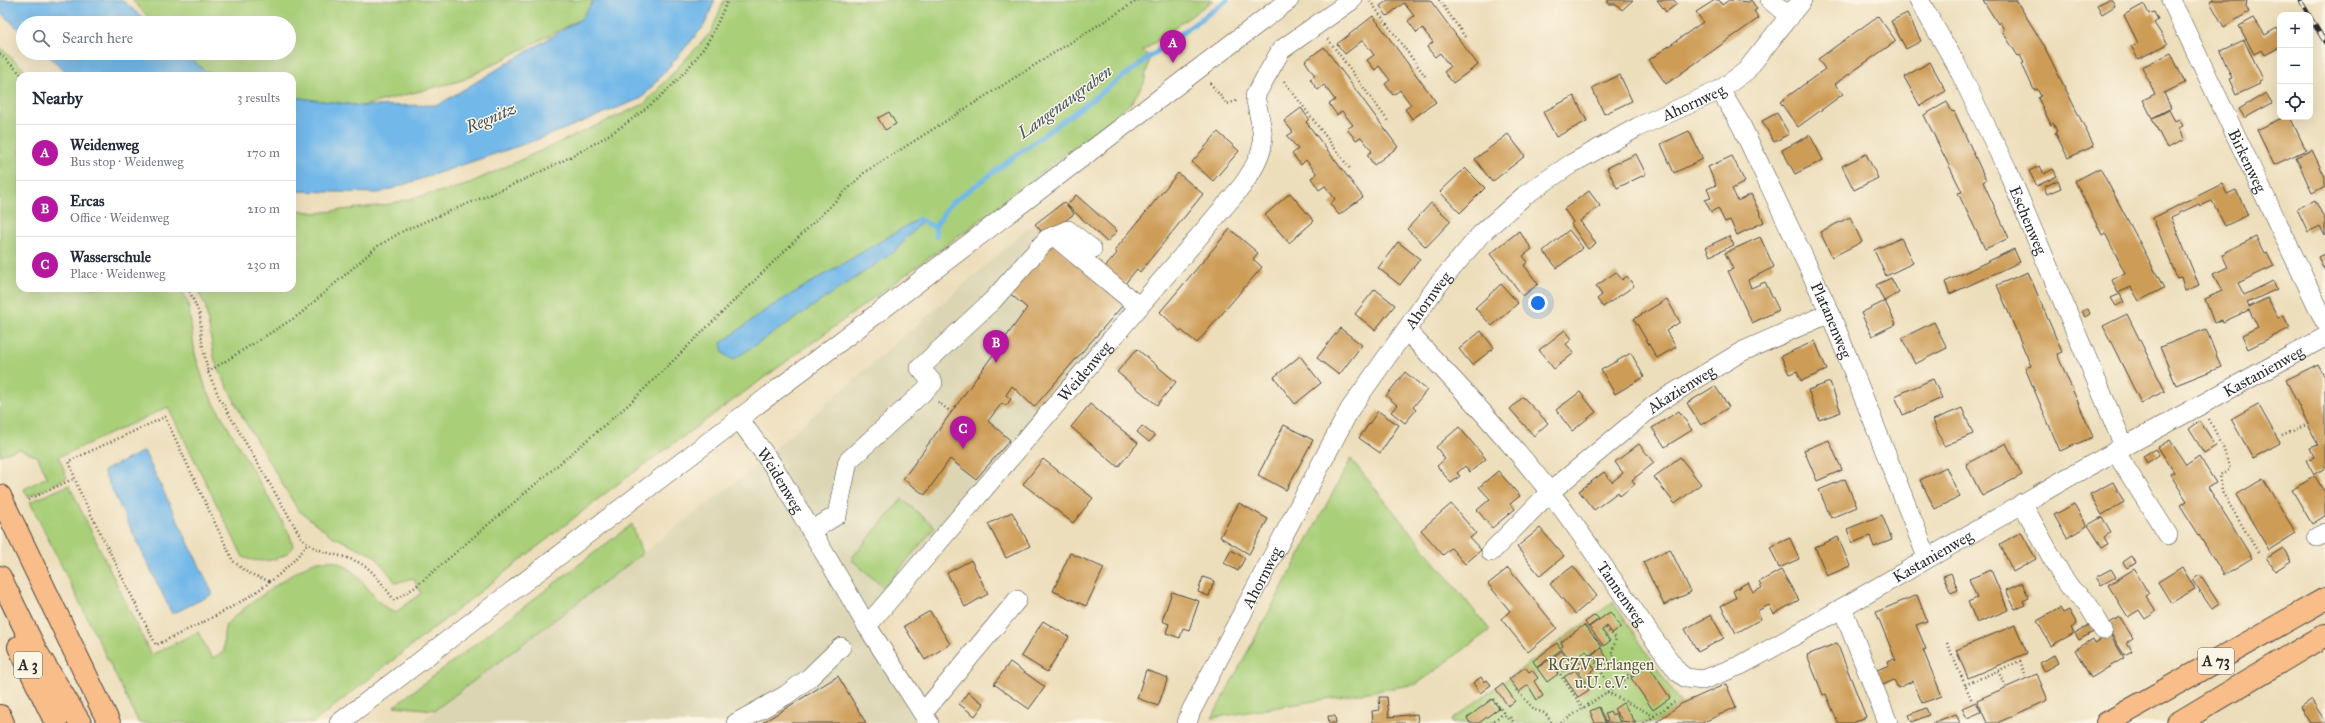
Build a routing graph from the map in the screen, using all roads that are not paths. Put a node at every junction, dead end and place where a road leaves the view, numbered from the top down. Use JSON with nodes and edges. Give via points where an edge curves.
{"nodes":[{"id":1,"x":1289,"y":0,"type":"edge"},
{"id":2,"x":1352,"y":0,"type":"edge"},
{"id":3,"x":1770,"y":0,"type":"edge"},
{"id":4,"x":1802,"y":0,"type":"edge"},
{"id":5,"x":1919,"y":0,"type":"edge"},
{"id":6,"x":2171,"y":0,"type":"edge"},
{"id":7,"x":1790,"y":17,"type":"junction"},
{"id":8,"x":1720,"y":90,"type":"junction"},
{"id":9,"x":1054,"y":236,"type":"junction"},
{"id":10,"x":1092,"y":249,"type":"dead end"},
{"id":11,"x":1138,"y":306,"type":"junction"},
{"id":12,"x":1830,"y":313,"type":"junction"},
{"id":13,"x":2325,"y":322,"type":"edge"},
{"id":14,"x":1406,"y":330,"type":"junction"},
{"id":15,"x":2325,"y":337,"type":"edge"},
{"id":16,"x":739,"y":418,"type":"junction"},
{"id":17,"x":2120,"y":449,"type":"junction"},
{"id":18,"x":1550,"y":492,"type":"junction"},
{"id":19,"x":0,"y":496,"type":"edge"},
{"id":20,"x":2022,"y":503,"type":"junction"},
{"id":21,"x":811,"y":531,"type":"junction"},
{"id":22,"x":2168,"y":535,"type":"dead end"},
{"id":23,"x":1491,"y":552,"type":"dead end"},
{"id":24,"x":1927,"y":557,"type":"junction"},
{"id":25,"x":0,"y":577,"type":"edge"},
{"id":26,"x":2325,"y":599,"type":"edge"},
{"id":27,"x":1017,"y":600,"type":"dead end"},
{"id":28,"x":0,"y":608,"type":"edge"},
{"id":29,"x":1842,"y":608,"type":"junction"},
{"id":30,"x":866,"y":626,"type":"junction"},
{"id":31,"x":2103,"y":630,"type":"dead end"},
{"id":32,"x":2325,"y":635,"type":"edge"},
{"id":33,"x":841,"y":647,"type":"dead end"},
{"id":34,"x":1703,"y":680,"type":"joint"},
{"id":35,"x":0,"y":716,"type":"edge"},
{"id":36,"x":926,"y":718,"type":"edge"},
{"id":37,"x":3,"y":723,"type":"edge"},
{"id":38,"x":56,"y":723,"type":"edge"},
{"id":39,"x":80,"y":723,"type":"edge"},
{"id":40,"x":109,"y":723,"type":"edge"},
{"id":41,"x":339,"y":723,"type":"edge"},
{"id":42,"x":736,"y":723,"type":"edge"},
{"id":43,"x":1187,"y":723,"type":"edge"},
{"id":44,"x":1887,"y":723,"type":"edge"},
{"id":45,"x":2107,"y":723,"type":"edge"},
{"id":46,"x":2178,"y":723,"type":"edge"}],
"edges":[{"from":1,"to":16,"type":"street"},
{"from":2,"to":11,"type":"street","name":"Weidenweg","via":[[1281,50],[1255,96],[1264,141],[1258,163],[1242,186]]},
{"from":3,"to":7,"type":"street"},
{"from":4,"to":7,"type":"street","name":"Ahornweg"},
{"from":5,"to":17,"type":"street","name":"Eschenweg","via":[[1959,70],[2008,169]]},
{"from":6,"to":13,"type":"street","name":"Birkenweg"},
{"from":7,"to":8,"type":"street","name":"Ahornweg","via":[[1746,71]]},
{"from":8,"to":12,"type":"street","name":"Platanenweg","via":[[1741,124]]},
{"from":8,"to":14,"type":"street","name":"Ahornweg","via":[[1638,127],[1571,164],[1525,196],[1481,234],[1437,286]]},
{"from":9,"to":10,"type":"street","via":[[1068,230]]},
{"from":9,"to":11,"type":"street"},
{"from":9,"to":21,"type":"street","via":[[1047,239],[993,300],[920,368],[933,383],[848,461],[837,515]]},
{"from":11,"to":30,"type":"street","name":"Weidenweg"},
{"from":12,"to":18,"type":"street","name":"Akazienweg","via":[[1741,352],[1657,403]]},
{"from":12,"to":24,"type":"street","name":"Platanenweg"},
{"from":14,"to":18,"type":"street","name":"Tannenweg","via":[[1480,407]]},
{"from":14,"to":43,"type":"street","name":"Ahornweg","via":[[1350,409],[1190,711]]},
{"from":15,"to":17,"type":"street","name":"Kastanienweg"},
{"from":16,"to":21,"type":"street","name":"Weidenweg","via":[[774,467]]},
{"from":16,"to":41,"type":"street"},
{"from":17,"to":20,"type":"street","name":"Kastanienweg"},
{"from":17,"to":22,"type":"street"},
{"from":18,"to":23,"type":"street"},
{"from":18,"to":34,"type":"street","name":"Tannenweg","via":[[1678,672],[1686,678]]},
{"from":19,"to":40,"type":"highway"},
{"from":20,"to":24,"type":"street","name":"Kastanienweg"},
{"from":20,"to":31,"type":"street","via":[[2062,576],[2072,590],[2087,603]]},
{"from":21,"to":30,"type":"street","name":"Weidenweg"},
{"from":24,"to":29,"type":"street","name":"Kastanienweg"},
{"from":25,"to":39,"type":"highway","via":[[36,651]]},
{"from":26,"to":45,"type":"highway","number":"A 73"},
{"from":27,"to":36,"type":"street","name":"Weidenweg"},
{"from":28,"to":38,"type":"highway","number":"A 3"},
{"from":29,"to":34,"type":"street","name":"Kastanienweg","via":[[1740,665]]},
{"from":29,"to":44,"type":"street"},
{"from":30,"to":36,"type":"street","name":"Weidenweg"},
{"from":32,"to":46,"type":"highway","number":"A 73"},
{"from":33,"to":42,"type":"street","via":[[809,678]]},
{"from":35,"to":37,"type":"highway"}]}
